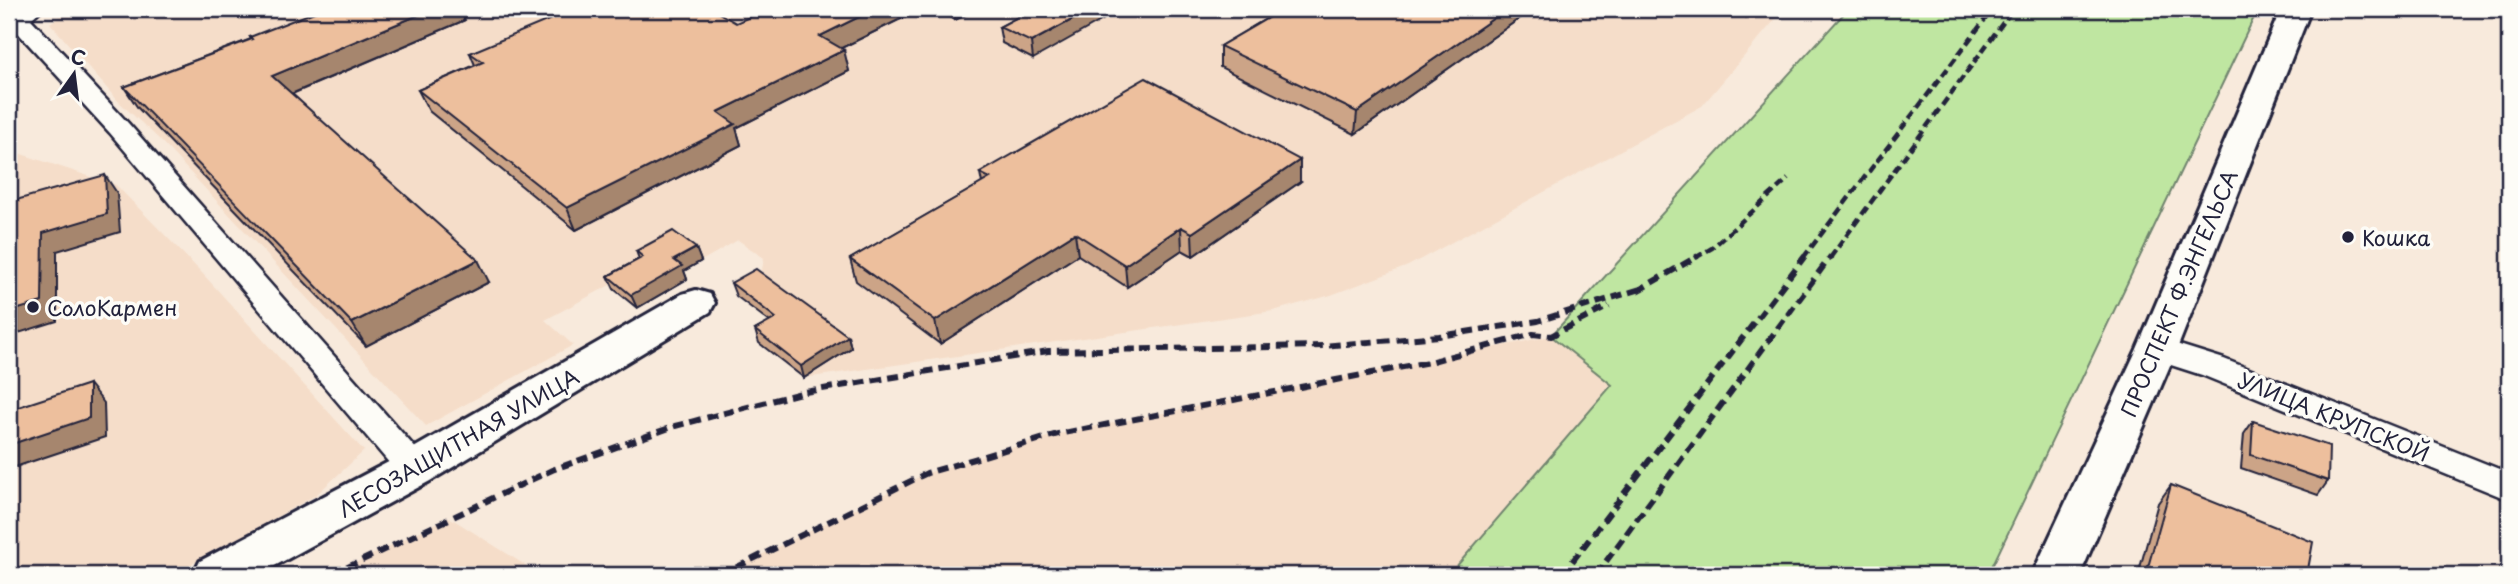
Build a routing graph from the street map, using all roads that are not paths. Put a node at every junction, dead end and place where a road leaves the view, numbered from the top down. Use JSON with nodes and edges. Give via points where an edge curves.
{"nodes":[{"id":1,"x":2296,"y":9,"type":"edge"},
{"id":2,"x":19,"y":14,"type":"edge"},
{"id":3,"x":696,"y":303,"type":"dead end"},
{"id":4,"x":2157,"y":349,"type":"junction"},
{"id":5,"x":414,"y":470,"type":"junction"},
{"id":6,"x":2509,"y":487,"type":"edge"},
{"id":7,"x":217,"y":575,"type":"edge"},
{"id":8,"x":2056,"y":575,"type":"edge"}],
"edges":[{"from":1,"to":4,"type":"street","name":"ПРОСПЕКТ Ф.ЭНГЕЛЬСА"},
{"from":2,"to":5,"type":"street"},
{"from":3,"to":5,"type":"street","name":"ЛЕСОЗАЩИТНАЯ УЛИЦА"},
{"from":4,"to":6,"type":"street","name":"УЛИЦА КРУПСКОЙ","via":[[2213,367]]},
{"from":4,"to":8,"type":"street","name":"ПРОСПЕКТ Ф.ЭНГЕЛЬСА"},
{"from":5,"to":7,"type":"street","name":"ЛЕСОЗАЩИТНАЯ УЛИЦА"}]}
